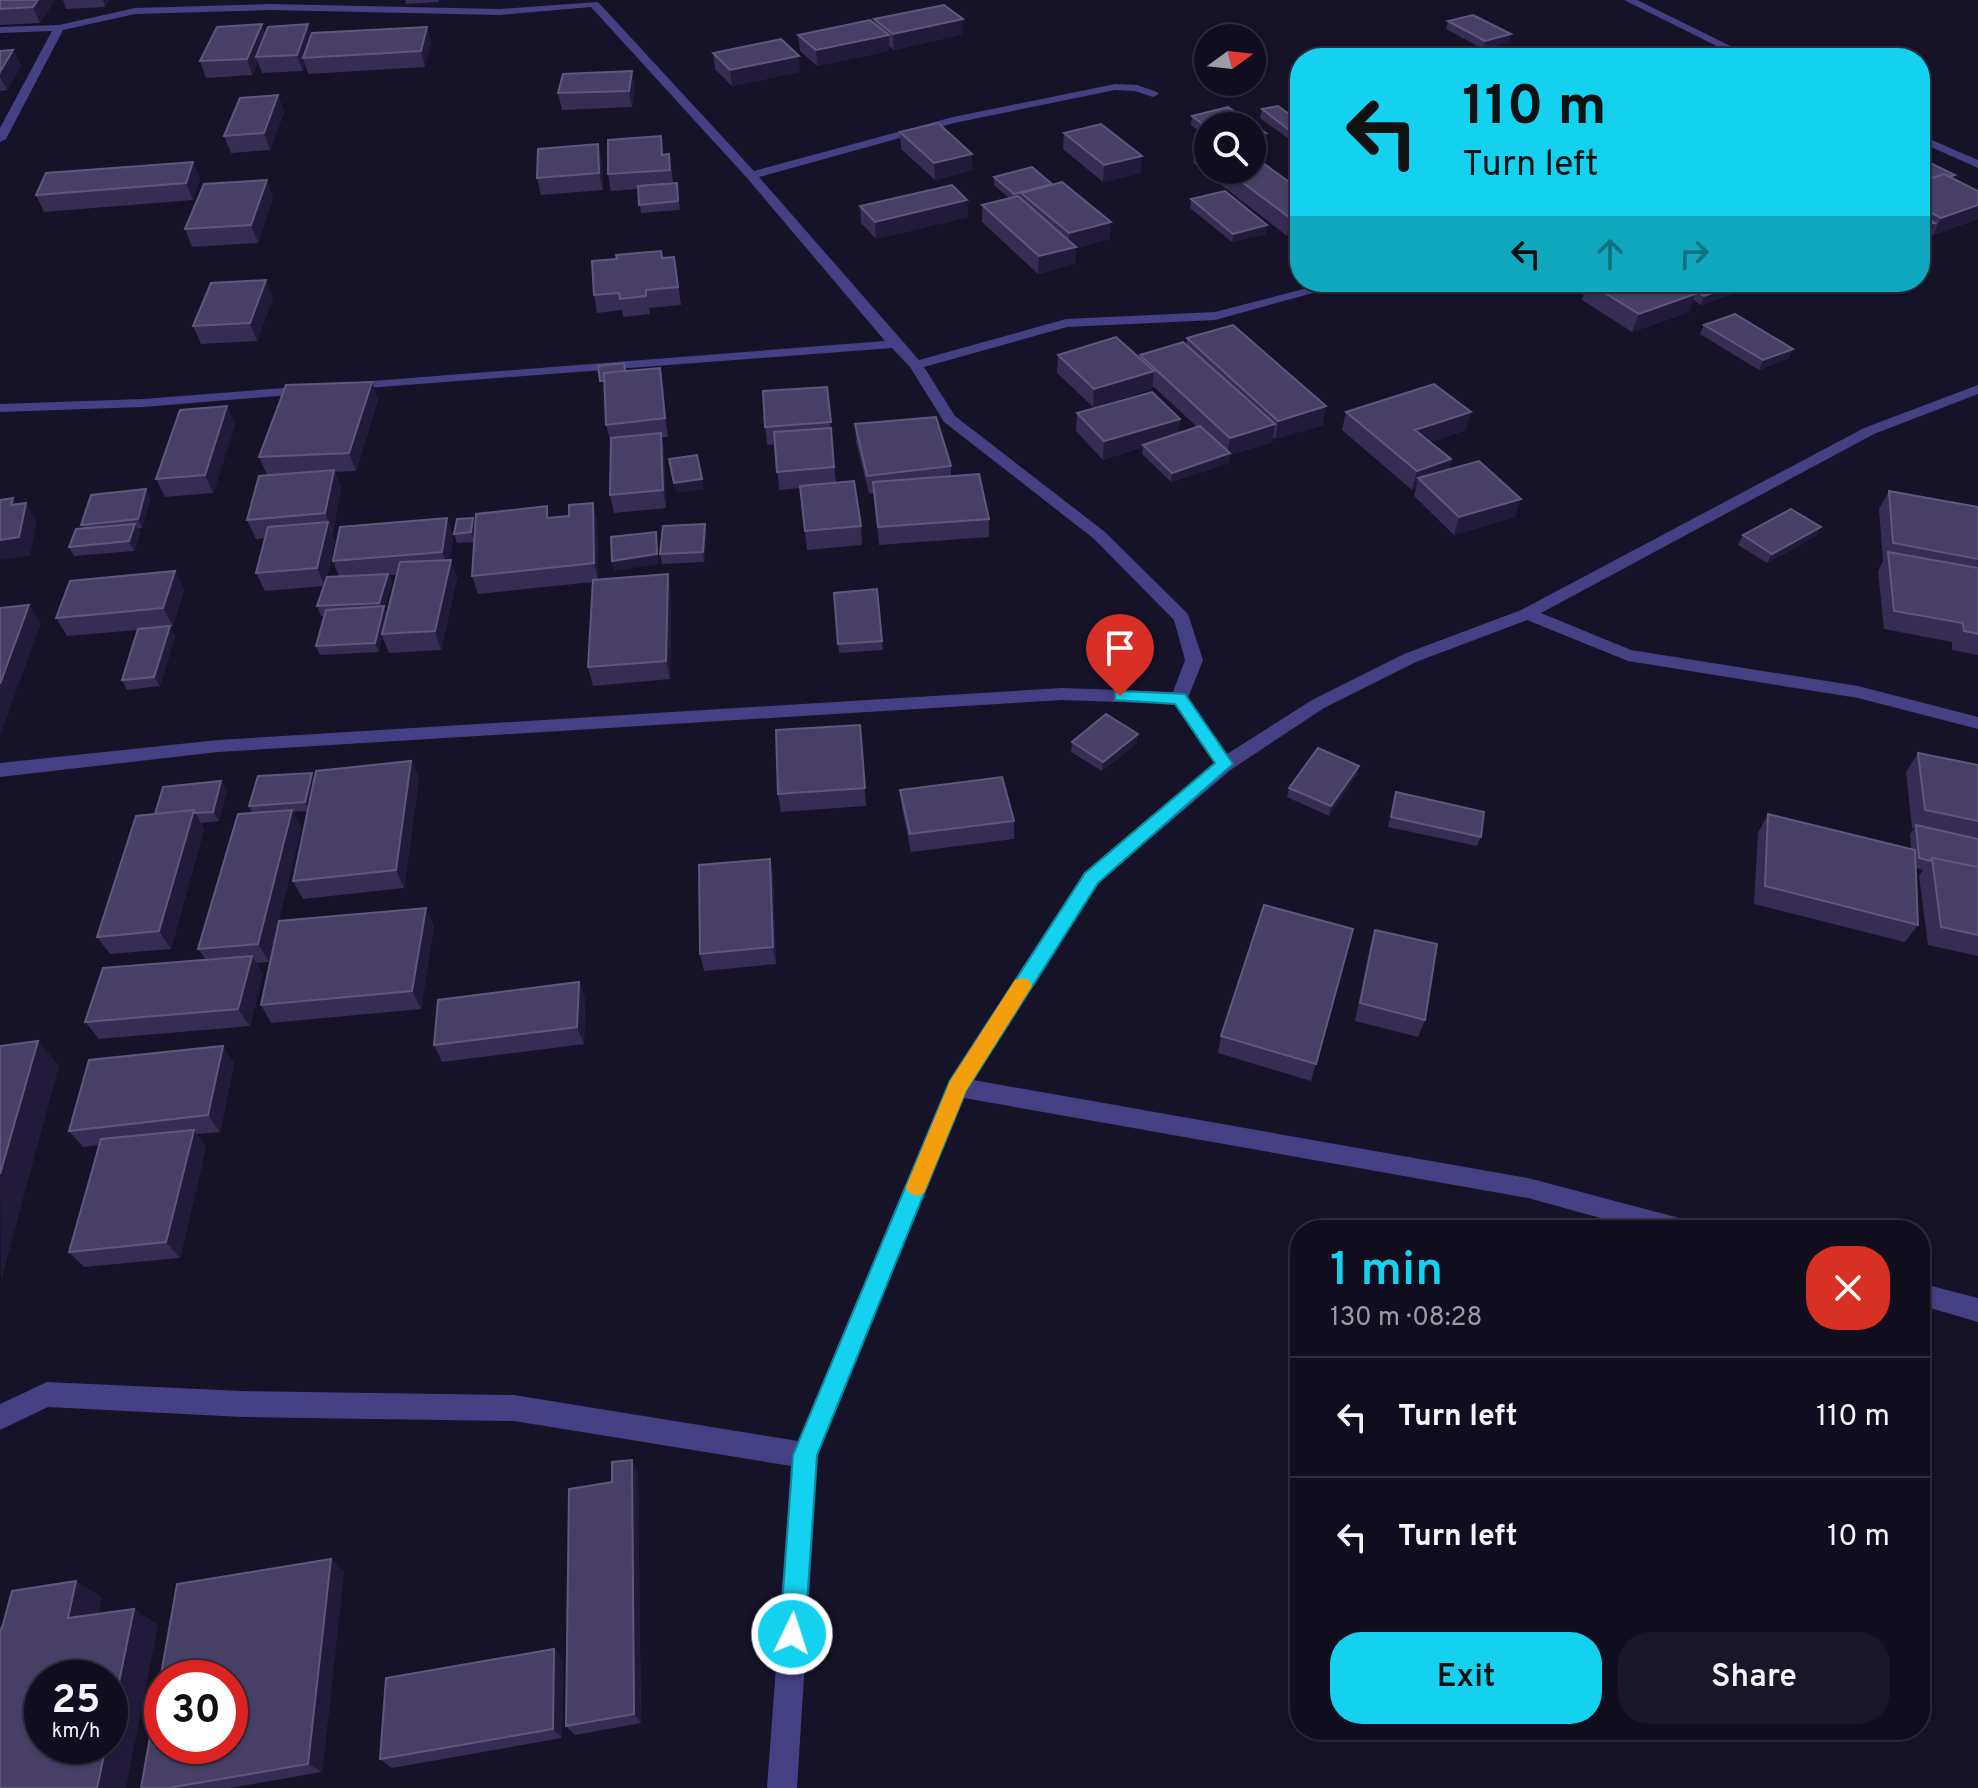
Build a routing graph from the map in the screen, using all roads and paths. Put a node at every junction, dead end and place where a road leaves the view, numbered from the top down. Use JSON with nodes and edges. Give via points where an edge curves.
{"nodes":[{"id":1,"x":1629,"y":0,"type":"edge"},
{"id":2,"x":593,"y":2,"type":"edge"},
{"id":3,"x":59,"y":28,"type":"junction"},
{"id":4,"x":0,"y":30,"type":"edge"},
{"id":5,"x":1729,"y":48,"type":"edge"},
{"id":6,"x":1153,"y":94,"type":"dead end"},
{"id":7,"x":0,"y":139,"type":"edge"},
{"id":8,"x":1930,"y":142,"type":"edge"},
{"id":9,"x":1978,"y":164,"type":"edge"},
{"id":10,"x":751,"y":175,"type":"junction"},
{"id":11,"x":1307,"y":292,"type":"edge"},
{"id":12,"x":895,"y":344,"type":"junction"},
{"id":13,"x":916,"y":365,"type":"junction"},
{"id":14,"x":1978,"y":389,"type":"edge"},
{"id":15,"x":0,"y":408,"type":"edge"},
{"id":16,"x":1527,"y":614,"type":"junction"},
{"id":17,"x":1179,"y":698,"type":"junction"},
{"id":18,"x":1978,"y":723,"type":"edge"},
{"id":19,"x":1225,"y":764,"type":"junction"},
{"id":20,"x":0,"y":770,"type":"edge"},
{"id":21,"x":957,"y":1087,"type":"junction"},
{"id":22,"x":1646,"y":1220,"type":"edge"},
{"id":23,"x":1930,"y":1297,"type":"edge"},
{"id":24,"x":1978,"y":1310,"type":"edge"},
{"id":25,"x":0,"y":1417,"type":"edge"},
{"id":26,"x":805,"y":1455,"type":"junction"},
{"id":27,"x":782,"y":1788,"type":"edge"}],
"edges":[{"from":1,"to":5,"type":"street"},
{"from":2,"to":3,"type":"street","via":[[500,12],[270,7],[135,11]]},
{"from":2,"to":10,"type":"street"},
{"from":3,"to":4,"type":"street"},
{"from":3,"to":7,"type":"street"},
{"from":6,"to":10,"type":"street","via":[[1115,87],[953,120]]},
{"from":8,"to":9,"type":"street"},
{"from":10,"to":12,"type":"street"},
{"from":11,"to":13,"type":"street","via":[[1215,316],[1066,323]]},
{"from":12,"to":13,"type":"street"},
{"from":12,"to":15,"type":"street","via":[[143,403]]},
{"from":13,"to":17,"type":"street","via":[[949,419],[1099,535],[1182,618],[1194,660]]},
{"from":14,"to":16,"type":"street","via":[[1869,431]]},
{"from":16,"to":18,"type":"street","via":[[1628,655],[1858,692]]},
{"from":16,"to":19,"type":"street","via":[[1410,658],[1331,697]]},
{"from":17,"to":19,"type":"street"},
{"from":17,"to":20,"type":"street","via":[[1062,694],[218,746]]},
{"from":19,"to":21,"type":"street","via":[[1091,878]]},
{"from":21,"to":22,"type":"street","via":[[1528,1188]]},
{"from":21,"to":26,"type":"street"},
{"from":23,"to":24,"type":"street"},
{"from":25,"to":26,"type":"street","via":[[47,1394],[242,1404],[514,1408]]},
{"from":26,"to":27,"type":"street"}]}
